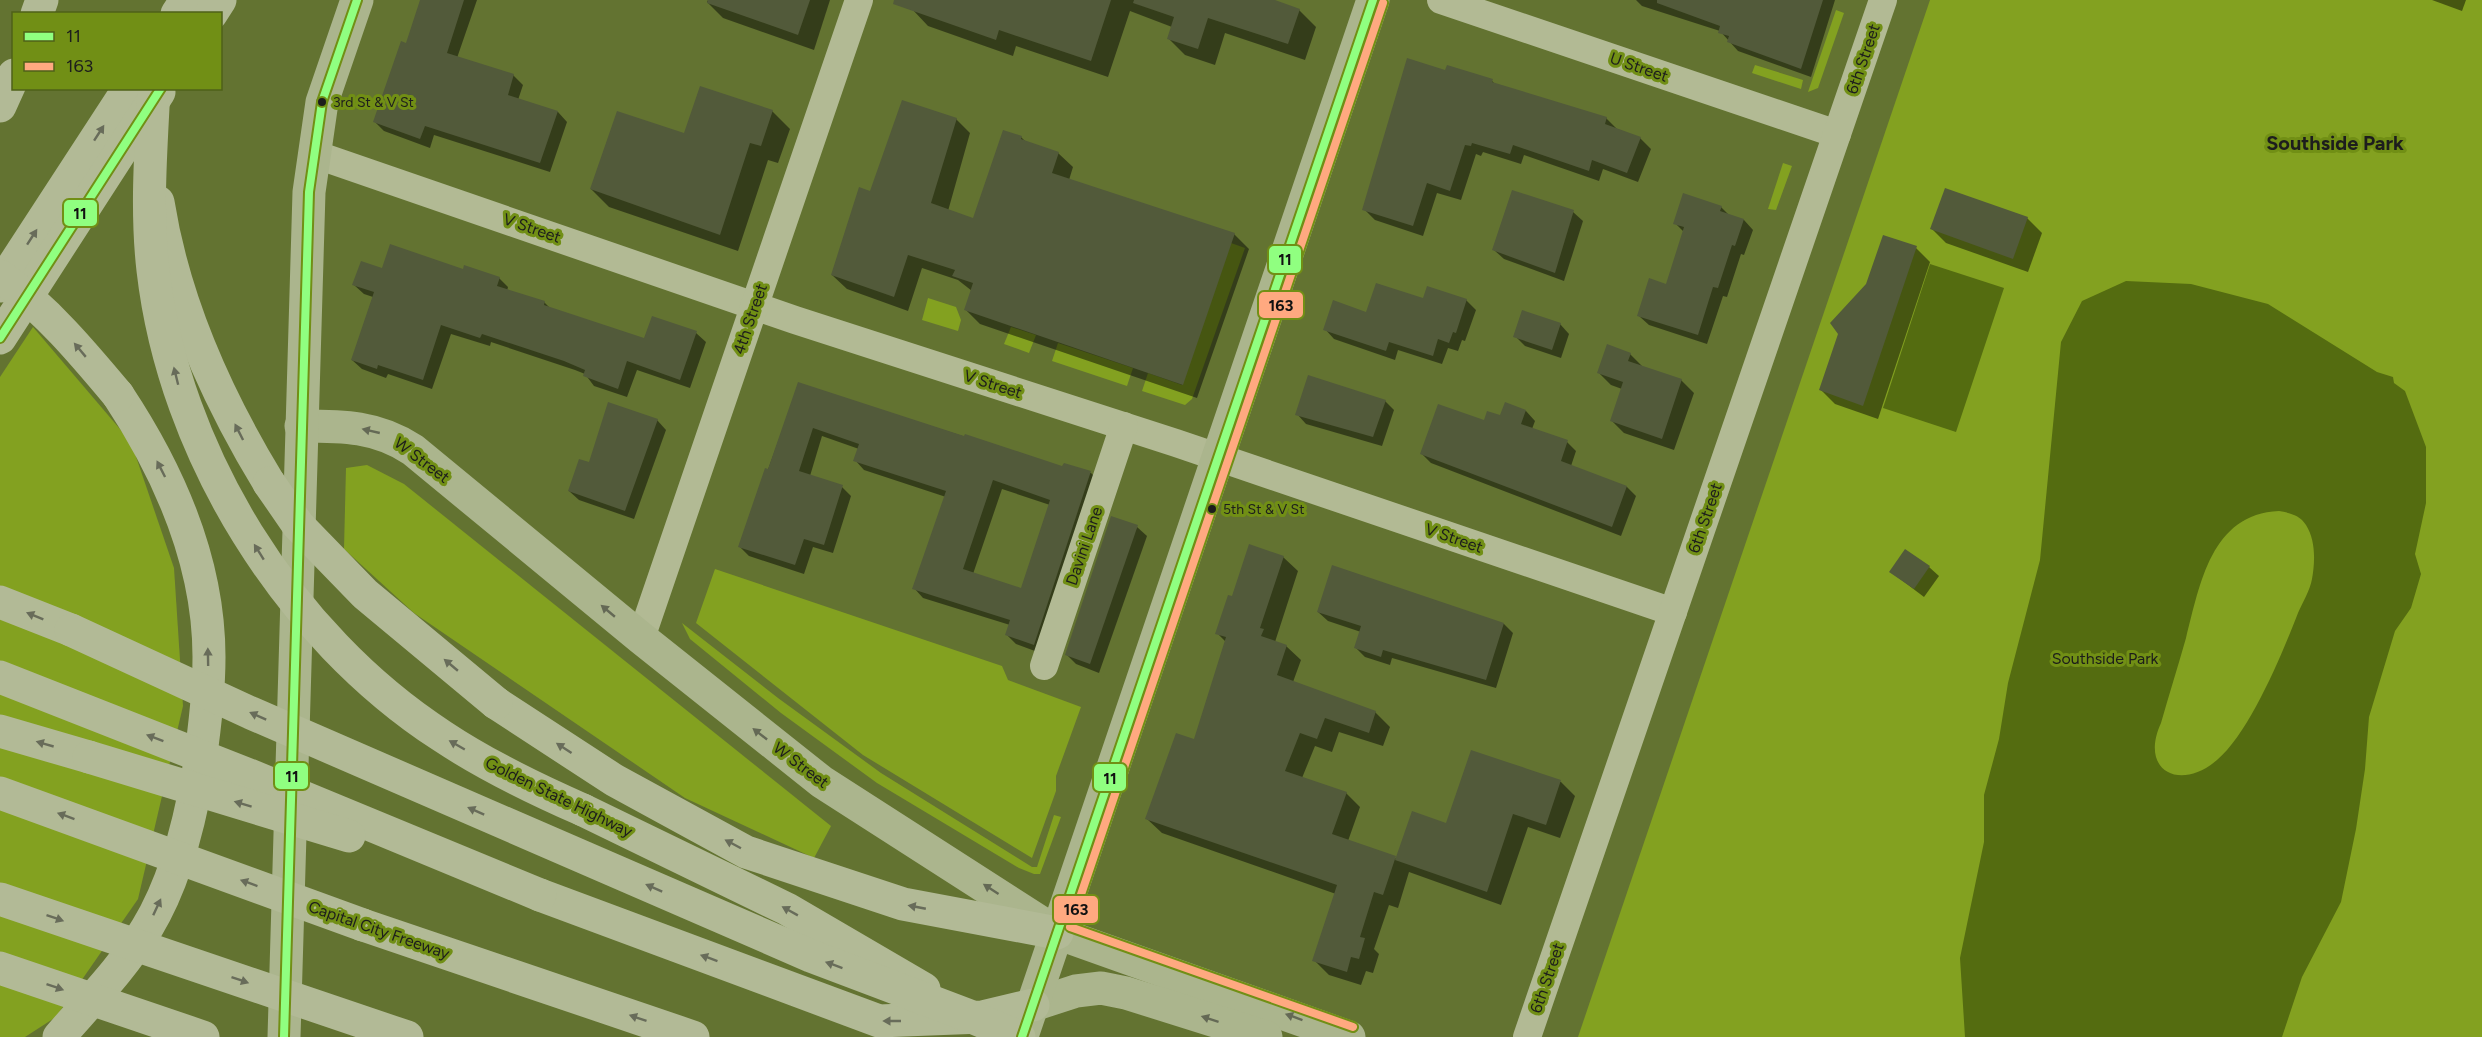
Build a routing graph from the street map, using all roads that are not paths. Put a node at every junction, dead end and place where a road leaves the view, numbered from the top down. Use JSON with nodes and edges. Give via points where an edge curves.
{"nodes":[{"id":1,"x":357,"y":0,"type":"edge"},
{"id":2,"x":859,"y":0,"type":"edge"},
{"id":3,"x":1373,"y":0,"type":"edge"},
{"id":4,"x":1441,"y":0,"type":"edge"},
{"id":5,"x":1883,"y":0,"type":"edge"},
{"id":6,"x":12,"y":79,"type":"edge"},
{"id":7,"x":128,"y":90,"type":"edge"},
{"id":8,"x":154,"y":90,"type":"edge"},
{"id":9,"x":160,"y":90,"type":"edge"},
{"id":10,"x":0,"y":106,"type":"edge"},
{"id":11,"x":1837,"y":134,"type":"junction"},
{"id":12,"x":151,"y":151,"type":"junction"},
{"id":13,"x":314,"y":153,"type":"junction"},
{"id":14,"x":0,"y":276,"type":"edge"},
{"id":15,"x":0,"y":286,"type":"edge"},
{"id":16,"x":754,"y":306,"type":"junction"},
{"id":17,"x":0,"y":338,"type":"edge"},
{"id":18,"x":301,"y":426,"type":"junction"},
{"id":19,"x":1124,"y":426,"type":"junction"},
{"id":20,"x":1218,"y":458,"type":"junction"},
{"id":21,"x":0,"y":602,"type":"edge"},
{"id":22,"x":1673,"y":612,"type":"junction"},
{"id":23,"x":640,"y":638,"type":"junction"},
{"id":24,"x":1044,"y":666,"type":"dead end"},
{"id":25,"x":0,"y":677,"type":"edge"},
{"id":26,"x":0,"y":731,"type":"edge"},
{"id":27,"x":0,"y":793,"type":"edge"},
{"id":28,"x":540,"y":895,"type":"junction"},
{"id":29,"x":0,"y":899,"type":"edge"},
{"id":30,"x":1057,"y":933,"type":"junction"},
{"id":31,"x":0,"y":968,"type":"edge"},
{"id":32,"x":1033,"y":1005,"type":"junction"},
{"id":33,"x":967,"y":1015,"type":"junction"},
{"id":34,"x":59,"y":1037,"type":"edge"},
{"id":35,"x":203,"y":1037,"type":"edge"},
{"id":36,"x":284,"y":1037,"type":"edge"},
{"id":37,"x":407,"y":1037,"type":"edge"},
{"id":38,"x":693,"y":1037,"type":"edge"},
{"id":39,"x":1020,"y":1037,"type":"edge"},
{"id":40,"x":1266,"y":1037,"type":"edge"},
{"id":41,"x":1349,"y":1037,"type":"edge"},
{"id":42,"x":1527,"y":1037,"type":"edge"}],
"edges":[{"from":1,"to":13,"type":"street","via":[[322,102]]},
{"from":2,"to":16,"type":"street","name":"4th Street"},
{"from":3,"to":20,"type":"street"},
{"from":4,"to":11,"type":"street","name":"U Street"},
{"from":5,"to":11,"type":"street","name":"6th Street"},
{"from":6,"to":10,"type":"highway"},
{"from":15,"to":7,"type":"highway","one_way":true},
{"from":8,"to":12,"type":"highway","name":"Golden State Highway","bridge":true},
{"from":9,"to":17,"type":"highway"},
{"from":11,"to":22,"type":"street","name":"6th Street"},
{"from":30,"to":12,"type":"highway","one_way":true,"bridge":true,"via":[[903,904],[747,852],[614,780],[496,703],[365,594],[298,525],[268,483],[208,370],[181,298],[162,224]]},
{"from":33,"to":12,"type":"highway","name":"Golden State Highway","one_way":true,"bridge":true,"via":[[787,909],[527,785],[441,736],[363,674],[266,564],[228,501],[196,435],[179,389],[153,270],[148,197]]},
{"from":13,"to":16,"type":"street","name":"V Street"},
{"from":13,"to":18,"type":"street","via":[[309,192]]},
{"from":34,"to":14,"type":"highway","one_way":true,"bridge":true,"via":[[147,927],[189,828],[207,718],[209,655],[201,591],[186,528],[151,450],[118,395],[68,337]]},
{"from":16,"to":19,"type":"street","name":"V Street"},
{"from":16,"to":23,"type":"street","name":"4th Street"},
{"from":23,"to":18,"type":"street","name":"W Street","one_way":true,"via":[[397,440],[368,429]]},
{"from":18,"to":36,"type":"street"},
{"from":19,"to":20,"type":"street","name":"V Street"},
{"from":19,"to":24,"type":"street","name":"Davini Lane"},
{"from":20,"to":22,"type":"street","name":"V Street"},
{"from":20,"to":30,"type":"street"},
{"from":33,"to":21,"type":"highway","one_way":true,"bridge":true,"via":[[811,956]]},
{"from":22,"to":42,"type":"street","name":"6th Street"},
{"from":30,"to":23,"type":"street","name":"W Street","one_way":true,"via":[[822,783]]},
{"from":28,"to":25,"type":"highway","one_way":true,"bridge":true},
{"from":28,"to":26,"type":"highway","one_way":true,"bridge":true},
{"from":38,"to":27,"type":"highway","name":"Capital City Freeway","one_way":true,"bridge":true,"via":[[363,925]]},
{"from":32,"to":28,"type":"highway","one_way":true,"via":[[982,1017],[879,1021]]},
{"from":29,"to":37,"type":"highway","one_way":true,"bridge":true},
{"from":30,"to":32,"type":"street"},
{"from":41,"to":30,"type":"street","name":"W Street","one_way":true},
{"from":31,"to":35,"type":"highway","one_way":true,"bridge":true},
{"from":32,"to":39,"type":"street"},
{"from":40,"to":32,"type":"street","one_way":true,"via":[[1101,988],[1076,991]]},
{"from":33,"to":39,"type":"highway","name":"Golden State Highway","bridge":true}]}
